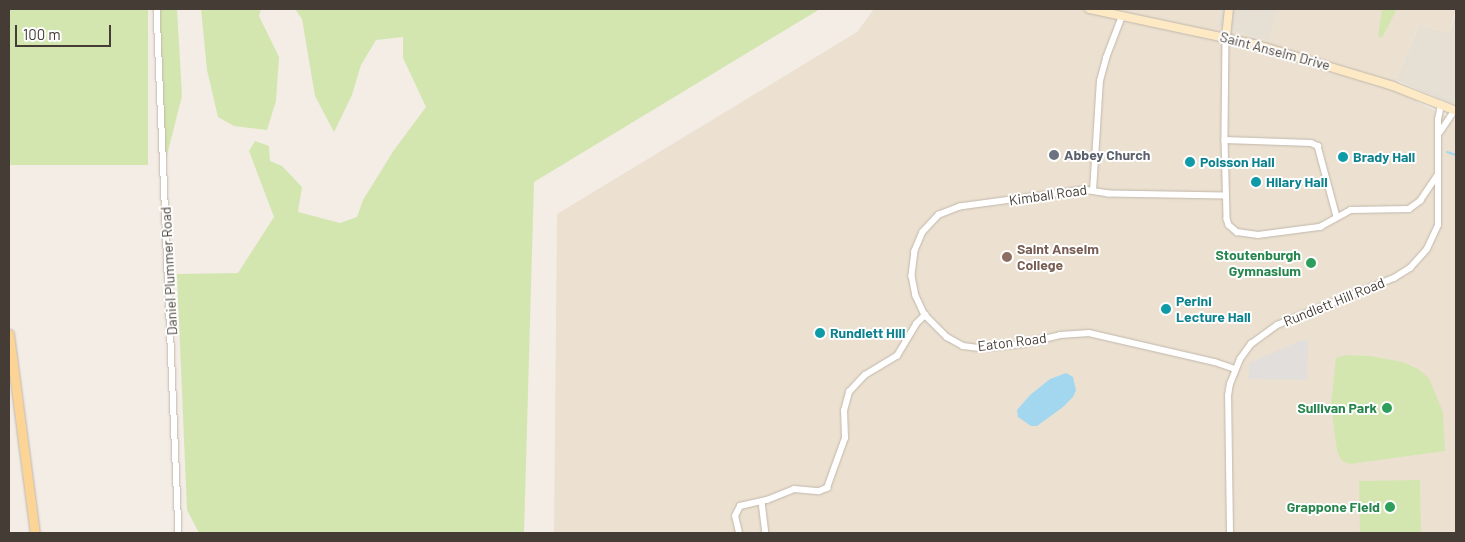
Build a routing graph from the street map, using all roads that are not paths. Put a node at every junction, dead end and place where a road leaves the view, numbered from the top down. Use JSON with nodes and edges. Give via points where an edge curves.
{"nodes":[{"id":1,"x":157,"y":9,"type":"edge"},
{"id":2,"x":1088,"y":9,"type":"edge"},
{"id":3,"x":1229,"y":9,"type":"edge"},
{"id":4,"x":1122,"y":16,"type":"junction"},
{"id":5,"x":1226,"y":37,"type":"junction"},
{"id":6,"x":1441,"y":104,"type":"junction"},
{"id":7,"x":1456,"y":111,"type":"edge"},
{"id":8,"x":1440,"y":132,"type":"junction"},
{"id":9,"x":1225,"y":140,"type":"junction"},
{"id":10,"x":1437,"y":176,"type":"junction"},
{"id":11,"x":1093,"y":191,"type":"junction"},
{"id":12,"x":1226,"y":196,"type":"junction"},
{"id":13,"x":1337,"y":217,"type":"junction"},
{"id":14,"x":925,"y":315,"type":"junction"},
{"id":15,"x":9,"y":334,"type":"edge"},
{"id":16,"x":1236,"y":369,"type":"junction"},
{"id":17,"x":762,"y":502,"type":"junction"},
{"id":18,"x":35,"y":533,"type":"edge"},
{"id":19,"x":179,"y":533,"type":"edge"},
{"id":20,"x":739,"y":533,"type":"edge"},
{"id":21,"x":766,"y":533,"type":"edge"},
{"id":22,"x":1230,"y":533,"type":"edge"}],
"edges":[{"from":1,"to":19,"type":"street","name":"Daniel Plummer Road"},
{"from":2,"to":4,"type":"street","name":"Saint Anselm Drive"},
{"from":3,"to":5,"type":"street"},
{"from":4,"to":5,"type":"street","name":"Saint Anselm Drive"},
{"from":4,"to":11,"type":"street","name":"Kimball Road","via":[[1100,81]]},
{"from":5,"to":6,"type":"street","name":"Saint Anselm Drive","via":[[1357,74]]},
{"from":5,"to":9,"type":"street"},
{"from":6,"to":7,"type":"street","name":"Saint Anselm Drive"},
{"from":6,"to":8,"type":"street","name":"Rundlett Hill Road"},
{"from":7,"to":8,"type":"street"},
{"from":8,"to":10,"type":"street","name":"Rundlett Hill Road"},
{"from":9,"to":12,"type":"street"},
{"from":9,"to":13,"type":"street","via":[[1311,143],[1318,146]]},
{"from":10,"to":13,"type":"street","via":[[1420,201],[1411,208],[1351,210]]},
{"from":10,"to":16,"type":"street","name":"Rundlett Hill Road","via":[[1438,225],[1432,241],[1415,263],[1378,286],[1277,325],[1251,344]]},
{"from":11,"to":12,"type":"street"},
{"from":11,"to":14,"type":"street","name":"Kimball Road","via":[[960,208],[940,215],[923,232],[913,258],[913,284]]},
{"from":12,"to":13,"type":"street","via":[[1229,225],[1242,234],[1320,227]]},
{"from":14,"to":16,"type":"street","name":"Eaton Road","via":[[947,337],[967,347],[1025,344],[1067,334],[1094,334]]},
{"from":14,"to":17,"type":"street","via":[[897,356],[865,375],[849,392],[844,411],[845,438],[827,488],[818,491],[794,489]]},
{"from":15,"to":18,"type":"main road"},
{"from":16,"to":22,"type":"street","name":"Rundlett Hill Road","via":[[1230,384]]},
{"from":17,"to":20,"type":"street","via":[[742,505],[737,509],[735,519]]},
{"from":17,"to":21,"type":"street"}]}
